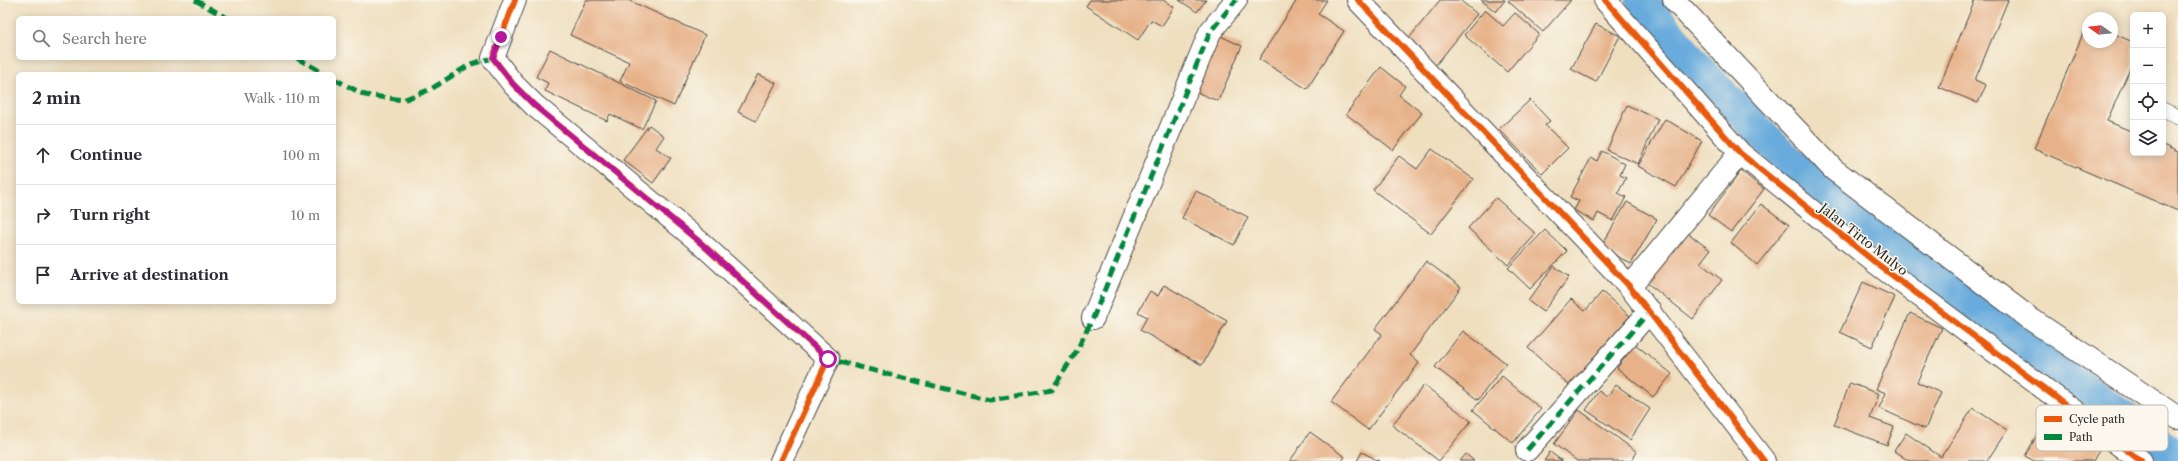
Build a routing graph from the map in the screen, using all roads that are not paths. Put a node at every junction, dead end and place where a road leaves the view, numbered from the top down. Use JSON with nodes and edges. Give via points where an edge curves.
{"nodes":[{"id":1,"x":515,"y":0,"type":"edge"},
{"id":2,"x":1236,"y":0,"type":"edge"},
{"id":3,"x":1358,"y":0,"type":"edge"},
{"id":4,"x":1605,"y":0,"type":"edge"},
{"id":5,"x":1674,"y":0,"type":"edge"},
{"id":6,"x":2166,"y":111,"type":"edge"},
{"id":7,"x":2178,"y":117,"type":"edge"},
{"id":8,"x":1740,"y":153,"type":"junction"},
{"id":9,"x":1630,"y":286,"type":"junction"},
{"id":10,"x":1650,"y":311,"type":"junction"},
{"id":11,"x":1093,"y":318,"type":"dead end"},
{"id":12,"x":2066,"y":405,"type":"edge"},
{"id":13,"x":2159,"y":405,"type":"edge"},
{"id":14,"x":2168,"y":411,"type":"edge"},
{"id":15,"x":2178,"y":418,"type":"edge"},
{"id":16,"x":1526,"y":450,"type":"dead end"},
{"id":17,"x":2128,"y":451,"type":"edge"},
{"id":18,"x":781,"y":461,"type":"edge"},
{"id":19,"x":1764,"y":461,"type":"edge"},
{"id":20,"x":2141,"y":461,"type":"edge"}],
"edges":[{"from":1,"to":18,"type":"street","via":[[493,58],[513,84],[534,105],[702,244],[828,359]]},
{"from":2,"to":11,"type":"street","via":[[1210,32]]},
{"from":3,"to":9,"type":"street"},
{"from":4,"to":8,"type":"street","name":"Jalan Tirto Mulyo"},
{"from":5,"to":13,"type":"street","via":[[1833,169],[2032,320]]},
{"from":6,"to":7,"type":"lane"},
{"from":8,"to":9,"type":"street"},
{"from":8,"to":12,"type":"street","name":"Jalan Tirto Mulyo","via":[[1876,263]]},
{"from":9,"to":10,"type":"street"},
{"from":10,"to":16,"type":"street"},
{"from":10,"to":19,"type":"street"},
{"from":14,"to":15,"type":"street"},
{"from":17,"to":20,"type":"street","name":"Jalan Tirto Mulyo"}]}
